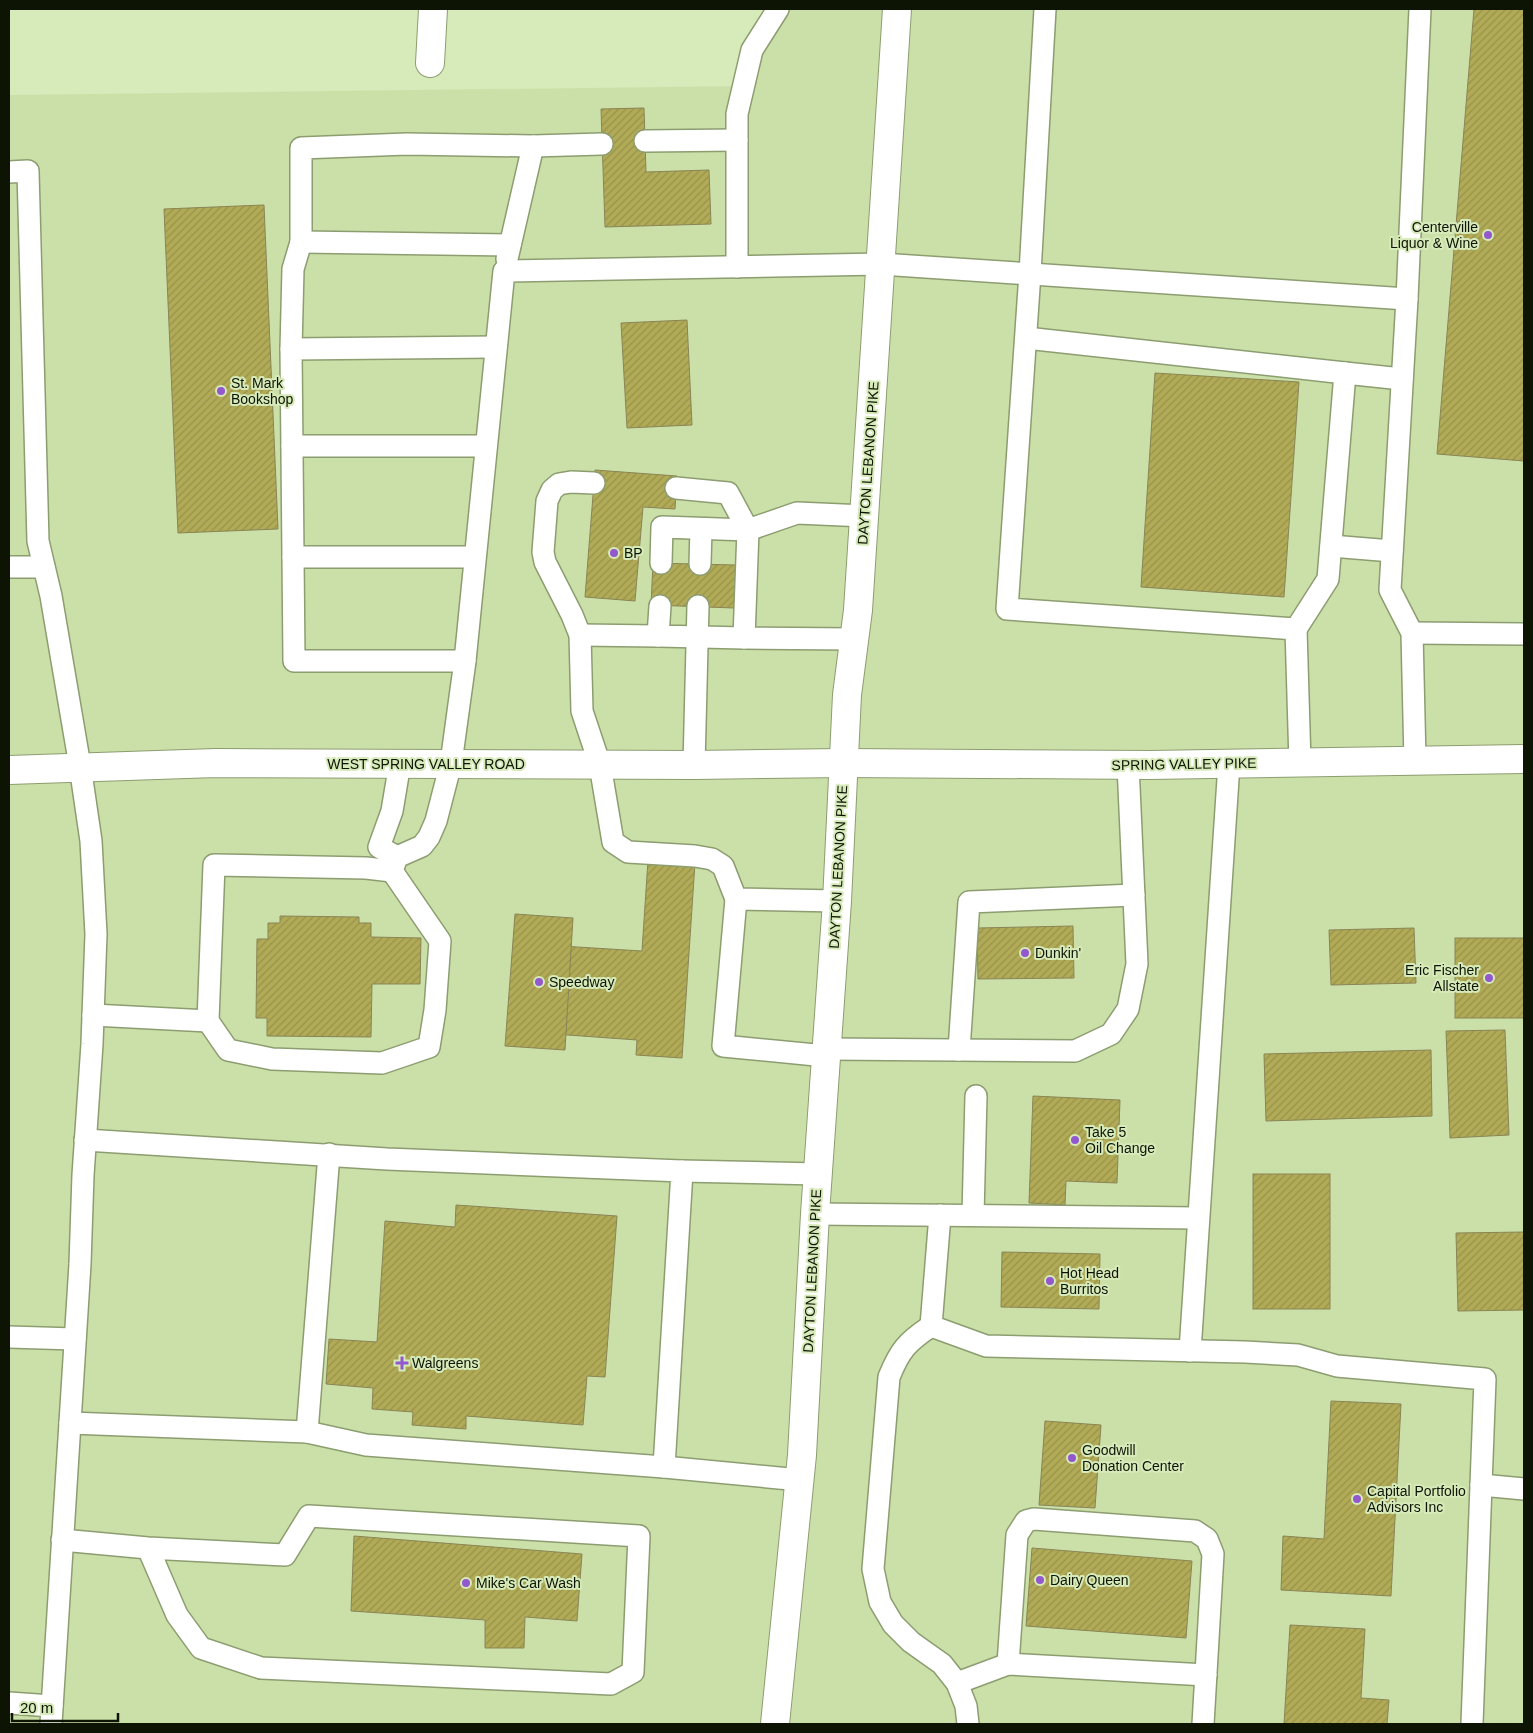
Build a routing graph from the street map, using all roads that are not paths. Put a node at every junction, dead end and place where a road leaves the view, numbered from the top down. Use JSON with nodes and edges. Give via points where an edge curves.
{"nodes":[{"id":1,"x":433,"y":9,"type":"edge"},
{"id":2,"x":778,"y":9,"type":"edge"},
{"id":3,"x":897,"y":9,"type":"edge"},
{"id":4,"x":1045,"y":9,"type":"edge"},
{"id":5,"x":1420,"y":9,"type":"edge"},
{"id":6,"x":430,"y":63,"type":"dead end"},
{"id":7,"x":737,"y":140,"type":"junction"},
{"id":8,"x":644,"y":141,"type":"dead end"},
{"id":9,"x":602,"y":144,"type":"dead end"},
{"id":10,"x":533,"y":146,"type":"junction"},
{"id":11,"x":9,"y":172,"type":"edge"},
{"id":12,"x":301,"y":242,"type":"junction"},
{"id":13,"x":510,"y":245,"type":"junction"},
{"id":14,"x":881,"y":264,"type":"junction"},
{"id":15,"x":737,"y":267,"type":"junction"},
{"id":16,"x":504,"y":272,"type":"junction"},
{"id":17,"x":1030,"y":273,"type":"junction"},
{"id":18,"x":1407,"y":299,"type":"junction"},
{"id":19,"x":1026,"y":338,"type":"junction"},
{"id":20,"x":496,"y":347,"type":"junction"},
{"id":21,"x":290,"y":349,"type":"junction"},
{"id":22,"x":1345,"y":373,"type":"junction"},
{"id":23,"x":1402,"y":379,"type":"junction"},
{"id":24,"x":292,"y":446,"type":"junction"},
{"id":25,"x":486,"y":446,"type":"junction"},
{"id":26,"x":594,"y":483,"type":"dead end"},
{"id":27,"x":676,"y":488,"type":"dead end"},
{"id":28,"x":864,"y":516,"type":"junction"},
{"id":29,"x":701,"y":529,"type":"junction"},
{"id":30,"x":748,"y":530,"type":"junction"},
{"id":31,"x":1331,"y":546,"type":"junction"},
{"id":32,"x":1392,"y":551,"type":"junction"},
{"id":33,"x":293,"y":557,"type":"junction"},
{"id":34,"x":475,"y":557,"type":"junction"},
{"id":35,"x":661,"y":563,"type":"dead end"},
{"id":36,"x":700,"y":564,"type":"dead end"},
{"id":37,"x":9,"y":567,"type":"edge"},
{"id":38,"x":44,"y":567,"type":"junction"},
{"id":39,"x":660,"y":606,"type":"dead end"},
{"id":40,"x":698,"y":606,"type":"dead end"},
{"id":41,"x":1296,"y":629,"type":"junction"},
{"id":42,"x":1412,"y":633,"type":"junction"},
{"id":43,"x":580,"y":634,"type":"junction"},
{"id":44,"x":1524,"y":634,"type":"edge"},
{"id":45,"x":658,"y":636,"type":"junction"},
{"id":46,"x":697,"y":637,"type":"junction"},
{"id":47,"x":744,"y":638,"type":"junction"},
{"id":48,"x":854,"y":639,"type":"junction"},
{"id":49,"x":465,"y":661,"type":"junction"},
{"id":50,"x":1524,"y":759,"type":"edge"},
{"id":51,"x":1415,"y":761,"type":"junction"},
{"id":52,"x":844,"y":763,"type":"junction"},
{"id":53,"x":1300,"y":763,"type":"junction"},
{"id":54,"x":400,"y":764,"type":"junction"},
{"id":55,"x":451,"y":764,"type":"junction"},
{"id":56,"x":1229,"y":764,"type":"junction"},
{"id":57,"x":600,"y":765,"type":"junction"},
{"id":58,"x":694,"y":765,"type":"junction"},
{"id":59,"x":1128,"y":765,"type":"junction"},
{"id":60,"x":80,"y":766,"type":"junction"},
{"id":61,"x":9,"y":770,"type":"edge"},
{"id":62,"x":394,"y":864,"type":"junction"},
{"id":63,"x":1134,"y":895,"type":"junction"},
{"id":64,"x":736,"y":899,"type":"junction"},
{"id":65,"x":837,"y":901,"type":"junction"},
{"id":66,"x":93,"y":1015,"type":"junction"},
{"id":67,"x":208,"y":1021,"type":"junction"},
{"id":68,"x":959,"y":1050,"type":"junction"},
{"id":69,"x":827,"y":1052,"type":"junction"},
{"id":70,"x":976,"y":1096,"type":"dead end"},
{"id":71,"x":85,"y":1140,"type":"junction"},
{"id":72,"x":329,"y":1154,"type":"junction"},
{"id":73,"x":682,"y":1171,"type":"junction"},
{"id":74,"x":818,"y":1174,"type":"junction"},
{"id":75,"x":815,"y":1214,"type":"junction"},
{"id":76,"x":940,"y":1215,"type":"junction"},
{"id":77,"x":973,"y":1215,"type":"junction"},
{"id":78,"x":1198,"y":1218,"type":"junction"},
{"id":79,"x":931,"y":1326,"type":"junction"},
{"id":80,"x":9,"y":1337,"type":"edge"},
{"id":81,"x":75,"y":1340,"type":"junction"},
{"id":82,"x":1190,"y":1351,"type":"junction"},
{"id":83,"x":70,"y":1423,"type":"junction"},
{"id":84,"x":308,"y":1432,"type":"junction"},
{"id":85,"x":664,"y":1467,"type":"junction"},
{"id":86,"x":800,"y":1480,"type":"junction"},
{"id":87,"x":1481,"y":1485,"type":"junction"},
{"id":88,"x":1524,"y":1489,"type":"edge"},
{"id":89,"x":62,"y":1540,"type":"junction"},
{"id":90,"x":148,"y":1548,"type":"junction"},
{"id":91,"x":1008,"y":1664,"type":"junction"},
{"id":92,"x":1206,"y":1675,"type":"junction"},
{"id":93,"x":957,"y":1683,"type":"junction"},
{"id":94,"x":9,"y":1703,"type":"edge"},
{"id":95,"x":52,"y":1715,"type":"edge"},
{"id":96,"x":775,"y":1724,"type":"edge"},
{"id":97,"x":968,"y":1724,"type":"edge"},
{"id":98,"x":1203,"y":1724,"type":"edge"},
{"id":99,"x":1472,"y":1724,"type":"edge"}],
"edges":[{"from":1,"to":6,"type":"main road"},
{"from":2,"to":7,"type":"lane","via":[[752,50],[737,114]]},
{"from":3,"to":14,"type":"main road","name":"DAYTON LEBANON PIKE"},
{"from":4,"to":17,"type":"lane"},
{"from":5,"to":18,"type":"lane"},
{"from":7,"to":8,"type":"lane"},
{"from":7,"to":15,"type":"lane"},
{"from":9,"to":10,"type":"lane"},
{"from":10,"to":12,"type":"lane","via":[[407,144],[301,148]]},
{"from":10,"to":13,"type":"lane"},
{"from":11,"to":38,"type":"lane","via":[[28,172],[38,540]]},
{"from":12,"to":13,"type":"lane"},
{"from":12,"to":21,"type":"lane","via":[[293,269]]},
{"from":13,"to":16,"type":"lane"},
{"from":14,"to":15,"type":"lane"},
{"from":14,"to":17,"type":"lane"},
{"from":14,"to":28,"type":"main road","name":"DAYTON LEBANON PIKE"},
{"from":15,"to":16,"type":"lane"},
{"from":16,"to":20,"type":"lane"},
{"from":17,"to":18,"type":"lane"},
{"from":17,"to":19,"type":"lane"},
{"from":18,"to":23,"type":"lane"},
{"from":19,"to":22,"type":"lane"},
{"from":19,"to":41,"type":"lane","via":[[1007,608]]},
{"from":20,"to":21,"type":"lane"},
{"from":20,"to":25,"type":"lane"},
{"from":21,"to":24,"type":"lane"},
{"from":22,"to":23,"type":"lane"},
{"from":22,"to":31,"type":"lane"},
{"from":23,"to":32,"type":"lane"},
{"from":24,"to":25,"type":"lane"},
{"from":24,"to":33,"type":"lane"},
{"from":25,"to":34,"type":"lane"},
{"from":26,"to":43,"type":"lane","via":[[559,484],[547,502],[545,562]]},
{"from":27,"to":30,"type":"lane","via":[[728,493]]},
{"from":28,"to":30,"type":"lane","via":[[797,513]]},
{"from":28,"to":48,"type":"main road","name":"DAYTON LEBANON PIKE"},
{"from":29,"to":30,"type":"lane"},
{"from":29,"to":35,"type":"lane","via":[[662,527]]},
{"from":29,"to":36,"type":"lane"},
{"from":30,"to":47,"type":"lane"},
{"from":31,"to":32,"type":"lane"},
{"from":31,"to":41,"type":"lane","via":[[1328,579]]},
{"from":32,"to":42,"type":"lane","via":[[1390,590]]},
{"from":33,"to":34,"type":"lane"},
{"from":33,"to":49,"type":"lane","via":[[294,661]]},
{"from":34,"to":49,"type":"lane"},
{"from":37,"to":38,"type":"lane"},
{"from":38,"to":60,"type":"lane"},
{"from":39,"to":45,"type":"lane"},
{"from":40,"to":46,"type":"lane"},
{"from":41,"to":53,"type":"lane"},
{"from":42,"to":44,"type":"lane"},
{"from":42,"to":51,"type":"lane"},
{"from":43,"to":45,"type":"lane"},
{"from":43,"to":57,"type":"lane","via":[[582,711]]},
{"from":45,"to":46,"type":"lane"},
{"from":46,"to":47,"type":"lane"},
{"from":46,"to":58,"type":"lane"},
{"from":47,"to":48,"type":"lane"},
{"from":48,"to":52,"type":"main road","name":"DAYTON LEBANON PIKE"},
{"from":49,"to":55,"type":"lane"},
{"from":50,"to":51,"type":"main road","name":"SPRING VALLEY PIKE"},
{"from":51,"to":53,"type":"main road","name":"SPRING VALLEY PIKE"},
{"from":52,"to":58,"type":"main road","name":"WEST SPRING VALLEY ROAD"},
{"from":52,"to":59,"type":"main road","name":"SPRING VALLEY PIKE"},
{"from":52,"to":65,"type":"main road","name":"DAYTON LEBANON PIKE"},
{"from":53,"to":56,"type":"main road","name":"SPRING VALLEY PIKE"},
{"from":54,"to":55,"type":"main road","name":"WEST SPRING VALLEY ROAD"},
{"from":54,"to":60,"type":"main road","name":"WEST SPRING VALLEY ROAD"},
{"from":54,"to":62,"type":"lane","via":[[392,811],[379,847]]},
{"from":55,"to":57,"type":"main road","name":"WEST SPRING VALLEY ROAD"},
{"from":55,"to":62,"type":"lane","via":[[429,837],[422,846]]},
{"from":56,"to":59,"type":"main road","name":"SPRING VALLEY PIKE"},
{"from":56,"to":78,"type":"lane"},
{"from":57,"to":58,"type":"main road","name":"WEST SPRING VALLEY ROAD"},
{"from":57,"to":64,"type":"lane","via":[[614,842],[628,852],[712,859],[723,866]]},
{"from":59,"to":63,"type":"lane"},
{"from":60,"to":61,"type":"main road","name":"WEST SPRING VALLEY ROAD"},
{"from":60,"to":66,"type":"lane","via":[[91,841],[96,934]]},
{"from":62,"to":67,"type":"lane","via":[[366,868],[214,865]]},
{"from":62,"to":67,"type":"lane","via":[[440,941],[429,1047],[382,1063],[272,1059],[228,1050]]},
{"from":63,"to":68,"type":"lane","via":[[1137,964],[1128,1009],[1111,1034],[1074,1052]]},
{"from":63,"to":68,"type":"lane","via":[[969,902]]},
{"from":64,"to":65,"type":"lane"},
{"from":64,"to":69,"type":"lane","via":[[723,1046]]},
{"from":65,"to":69,"type":"main road","name":"DAYTON LEBANON PIKE"},
{"from":66,"to":67,"type":"lane"},
{"from":66,"to":71,"type":"lane"},
{"from":68,"to":69,"type":"lane"},
{"from":69,"to":74,"type":"main road","name":"DAYTON LEBANON PIKE"},
{"from":70,"to":77,"type":"lane"},
{"from":71,"to":72,"type":"lane"},
{"from":71,"to":81,"type":"lane"},
{"from":72,"to":73,"type":"lane"},
{"from":72,"to":84,"type":"lane"},
{"from":73,"to":74,"type":"lane"},
{"from":73,"to":85,"type":"lane"},
{"from":74,"to":75,"type":"main road","name":"DAYTON LEBANON PIKE"},
{"from":75,"to":76,"type":"lane"},
{"from":75,"to":86,"type":"main road","name":"DAYTON LEBANON PIKE"},
{"from":76,"to":77,"type":"lane"},
{"from":76,"to":79,"type":"lane"},
{"from":77,"to":78,"type":"lane"},
{"from":78,"to":82,"type":"lane"},
{"from":79,"to":82,"type":"lane","via":[[986,1346]]},
{"from":79,"to":93,"type":"lane","via":[[912,1339],[898,1356],[889,1377],[873,1569],[880,1602],[893,1624],[911,1642],[942,1664]]},
{"from":80,"to":81,"type":"lane"},
{"from":81,"to":83,"type":"lane"},
{"from":82,"to":87,"type":"lane","via":[[1298,1356],[1337,1366],[1485,1379]]},
{"from":83,"to":84,"type":"lane"},
{"from":83,"to":89,"type":"lane"},
{"from":84,"to":85,"type":"lane","via":[[366,1445]]},
{"from":85,"to":86,"type":"lane"},
{"from":86,"to":96,"type":"main road","name":"DAYTON LEBANON PIKE"},
{"from":87,"to":88,"type":"lane"},
{"from":87,"to":99,"type":"lane"},
{"from":89,"to":90,"type":"lane"},
{"from":89,"to":95,"type":"lane"},
{"from":90,"to":90,"type":"lane","via":[[177,1615],[201,1648],[261,1668],[611,1684],[633,1672],[639,1536],[309,1516],[286,1555]]},
{"from":91,"to":92,"type":"lane"},
{"from":91,"to":92,"type":"lane","via":[[1017,1535],[1026,1521],[1034,1519],[1195,1530],[1207,1539],[1213,1554]]},
{"from":91,"to":93,"type":"lane"},
{"from":92,"to":98,"type":"lane"},
{"from":93,"to":97,"type":"lane","via":[[966,1706]]},
{"from":94,"to":95,"type":"lane"}]}
